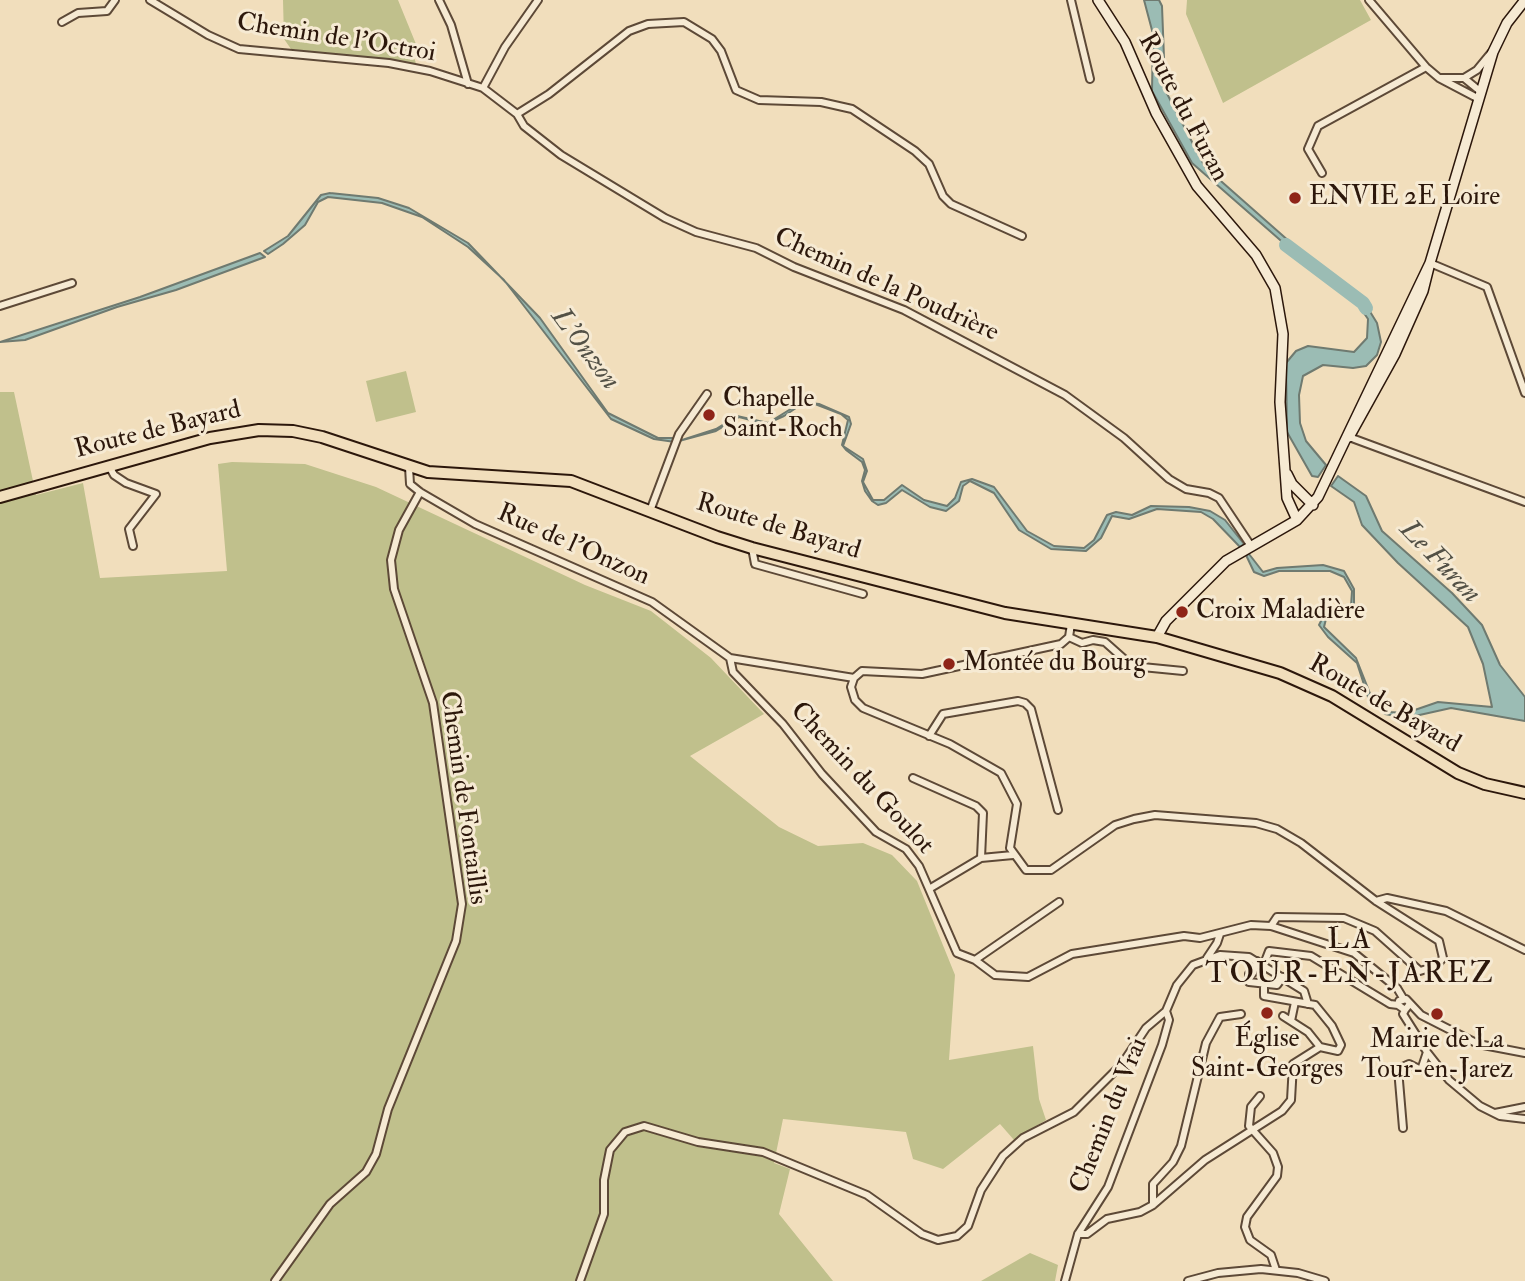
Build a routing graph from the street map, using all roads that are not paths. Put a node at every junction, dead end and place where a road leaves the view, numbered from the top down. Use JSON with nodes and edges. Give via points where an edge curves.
{"nodes":[{"id":1,"x":115,"y":0,"type":"edge"},
{"id":2,"x":150,"y":0,"type":"edge"},
{"id":3,"x":439,"y":0,"type":"edge"},
{"id":4,"x":539,"y":0,"type":"edge"},
{"id":5,"x":1071,"y":0,"type":"edge"},
{"id":6,"x":1098,"y":0,"type":"edge"},
{"id":7,"x":1368,"y":0,"type":"edge"},
{"id":8,"x":1525,"y":0,"type":"edge"},
{"id":9,"x":62,"y":22,"type":"dead end"},
{"id":10,"x":1493,"y":52,"type":"junction"},
{"id":11,"x":1426,"y":67,"type":"junction"},
{"id":12,"x":1439,"y":78,"type":"junction"},
{"id":13,"x":1464,"y":78,"type":"junction"},
{"id":14,"x":1090,"y":79,"type":"dead end"},
{"id":15,"x":468,"y":84,"type":"junction"},
{"id":16,"x":483,"y":88,"type":"junction"},
{"id":17,"x":1480,"y":96,"type":"junction"},
{"id":18,"x":517,"y":114,"type":"junction"},
{"id":19,"x":1322,"y":173,"type":"dead end"},
{"id":20,"x":1021,"y":236,"type":"dead end"},
{"id":21,"x":1430,"y":263,"type":"junction"},
{"id":22,"x":72,"y":283,"type":"dead end"},
{"id":23,"x":0,"y":306,"type":"edge"},
{"id":24,"x":1525,"y":393,"type":"edge"},
{"id":25,"x":707,"y":394,"type":"dead end"},
{"id":26,"x":1349,"y":437,"type":"junction"},
{"id":27,"x":109,"y":466,"type":"junction"},
{"id":28,"x":409,"y":467,"type":"junction"},
{"id":29,"x":1285,"y":470,"type":"junction"},
{"id":30,"x":420,"y":492,"type":"junction"},
{"id":31,"x":0,"y":497,"type":"edge"},
{"id":32,"x":1525,"y":502,"type":"edge"},
{"id":33,"x":1313,"y":505,"type":"junction"},
{"id":34,"x":650,"y":511,"type":"junction"},
{"id":35,"x":1297,"y":520,"type":"junction"},
{"id":36,"x":133,"y":545,"type":"dead end"},
{"id":37,"x":1251,"y":546,"type":"junction"},
{"id":38,"x":752,"y":548,"type":"junction"},
{"id":39,"x":863,"y":594,"type":"dead end"},
{"id":40,"x":1070,"y":624,"type":"junction"},
{"id":41,"x":1157,"y":637,"type":"junction"},
{"id":42,"x":1069,"y":638,"type":"junction"},
{"id":43,"x":730,"y":658,"type":"junction"},
{"id":44,"x":1183,"y":671,"type":"dead end"},
{"id":45,"x":854,"y":678,"type":"junction"},
{"id":46,"x":929,"y":736,"type":"junction"},
{"id":47,"x":913,"y":778,"type":"dead end"},
{"id":48,"x":1525,"y":793,"type":"edge"},
{"id":49,"x":1058,"y":810,"type":"dead end"},
{"id":50,"x":1013,"y":855,"type":"junction"},
{"id":51,"x":981,"y":858,"type":"junction"},
{"id":52,"x":929,"y":889,"type":"junction"},
{"id":53,"x":1376,"y":901,"type":"junction"},
{"id":54,"x":1059,"y":902,"type":"dead end"},
{"id":55,"x":1271,"y":926,"type":"junction"},
{"id":56,"x":1220,"y":934,"type":"junction"},
{"id":57,"x":1525,"y":950,"type":"edge"},
{"id":58,"x":1206,"y":959,"type":"junction"},
{"id":59,"x":975,"y":960,"type":"junction"},
{"id":60,"x":1260,"y":962,"type":"junction"},
{"id":61,"x":1283,"y":977,"type":"junction"},
{"id":62,"x":1264,"y":985,"type":"junction"},
{"id":63,"x":1403,"y":998,"type":"junction"},
{"id":64,"x":1295,"y":1002,"type":"junction"},
{"id":65,"x":1308,"y":1004,"type":"junction"},
{"id":66,"x":1398,"y":1005,"type":"junction"},
{"id":67,"x":1407,"y":1007,"type":"junction"},
{"id":68,"x":1166,"y":1011,"type":"junction"},
{"id":69,"x":1241,"y":1014,"type":"dead end"},
{"id":70,"x":1283,"y":1016,"type":"dead end"},
{"id":71,"x":1291,"y":1021,"type":"junction"},
{"id":72,"x":1320,"y":1047,"type":"junction"},
{"id":73,"x":1427,"y":1052,"type":"junction"},
{"id":74,"x":1525,"y":1054,"type":"edge"},
{"id":75,"x":1260,"y":1096,"type":"dead end"},
{"id":76,"x":1525,"y":1107,"type":"edge"},
{"id":77,"x":1495,"y":1113,"type":"junction"},
{"id":78,"x":1525,"y":1119,"type":"edge"},
{"id":79,"x":1403,"y":1128,"type":"dead end"},
{"id":80,"x":1253,"y":1131,"type":"junction"},
{"id":81,"x":1153,"y":1205,"type":"junction"},
{"id":82,"x":1077,"y":1234,"type":"junction"},
{"id":83,"x":1276,"y":1270,"type":"junction"},
{"id":84,"x":275,"y":1281,"type":"edge"},
{"id":85,"x":580,"y":1281,"type":"edge"},
{"id":86,"x":1065,"y":1281,"type":"edge"},
{"id":87,"x":1188,"y":1281,"type":"edge"},
{"id":88,"x":1325,"y":1281,"type":"edge"}],
"edges":[{"from":1,"to":9,"type":"street","via":[[107,11],[78,13]]},
{"from":2,"to":15,"type":"street","name":"Chemin de l'Octroi","via":[[240,49],[389,63]]},
{"from":3,"to":15,"type":"street"},
{"from":4,"to":16,"type":"street"},
{"from":5,"to":14,"type":"street"},
{"from":6,"to":29,"type":"main road","name":"Route du Furan","via":[[1125,42],[1156,113],[1197,186],[1256,255],[1275,288],[1283,334],[1280,402]]},
{"from":7,"to":11,"type":"street"},
{"from":8,"to":10,"type":"main road"},
{"from":10,"to":13,"type":"street"},
{"from":10,"to":17,"type":"main road"},
{"from":11,"to":12,"type":"street"},
{"from":11,"to":19,"type":"street","via":[[1318,126],[1308,149]]},
{"from":12,"to":13,"type":"street"},
{"from":12,"to":17,"type":"street"},
{"from":13,"to":17,"type":"street"},
{"from":15,"to":16,"type":"street","name":"Chemin de l'Octroi"},
{"from":16,"to":18,"type":"street","name":"Chemin de la Poudrière"},
{"from":17,"to":21,"type":"main road"},
{"from":18,"to":20,"type":"street","via":[[629,32],[648,24],[684,22],[712,38],[736,90],[759,100],[821,102],[852,109],[929,164],[951,204]]},
{"from":18,"to":37,"type":"street","name":"Chemin de la Poudrière","via":[[524,126],[561,155],[665,218],[696,233],[756,248],[904,310],[1065,396],[1124,438],[1169,479],[1219,498]]},
{"from":21,"to":24,"type":"street","via":[[1487,287]]},
{"from":21,"to":26,"type":"main road","via":[[1423,291],[1395,354]]},
{"from":22,"to":23,"type":"street"},
{"from":25,"to":34,"type":"street","via":[[679,434]]},
{"from":26,"to":32,"type":"street"},
{"from":26,"to":33,"type":"main road"},
{"from":27,"to":28,"type":"main road","name":"Route de Bayard","via":[[235,433],[276,430],[322,437]]},
{"from":27,"to":31,"type":"main road","name":"Route de Bayard"},
{"from":27,"to":36,"type":"street","via":[[126,484],[156,494],[129,529]]},
{"from":28,"to":30,"type":"street","via":[[410,484]]},
{"from":28,"to":34,"type":"main road","name":"Route de Bayard","via":[[451,475],[571,481]]},
{"from":29,"to":33,"type":"main road"},
{"from":29,"to":35,"type":"main road","name":"Route du Furan","via":[[1287,498]]},
{"from":30,"to":43,"type":"street","name":"Rue de l'Onzon","via":[[475,524],[652,602]]},
{"from":30,"to":84,"type":"street","name":"Chemin de Fontaillis","via":[[399,530],[391,561],[394,589],[433,703],[462,904],[456,941],[388,1108],[376,1154],[366,1172],[330,1204]]},
{"from":33,"to":35,"type":"main road"},
{"from":34,"to":38,"type":"main road","name":"Route de Bayard"},
{"from":35,"to":37,"type":"main road"},
{"from":37,"to":41,"type":"main road","via":[[1203,581]]},
{"from":38,"to":39,"type":"street","via":[[755,564]]},
{"from":38,"to":40,"type":"main road","name":"Route de Bayard","via":[[1004,613]]},
{"from":40,"to":41,"type":"main road","name":"Route de Bayard"},
{"from":40,"to":42,"type":"street"},
{"from":41,"to":48,"type":"main road","name":"Route de Bayard","via":[[1307,683],[1458,773]]},
{"from":42,"to":44,"type":"street","via":[[1082,643],[1105,642],[1132,666]]},
{"from":42,"to":45,"type":"street","via":[[1061,644],[922,674],[871,670]]},
{"from":43,"to":45,"type":"street"},
{"from":43,"to":52,"type":"street","name":"Chemin du Goulot","via":[[733,672],[822,774],[876,832],[906,849]]},
{"from":45,"to":46,"type":"street","via":[[851,687],[863,708]]},
{"from":46,"to":49,"type":"street","via":[[943,714],[1025,703],[1031,709]]},
{"from":46,"to":50,"type":"street","via":[[1001,773],[1006,780],[1017,804],[1010,839]]},
{"from":47,"to":51,"type":"street","via":[[983,813]]},
{"from":50,"to":51,"type":"street"},
{"from":50,"to":53,"type":"street","via":[[1026,870],[1051,870],[1115,825],[1155,815],[1256,823],[1301,843]]},
{"from":51,"to":52,"type":"street"},
{"from":52,"to":59,"type":"street","name":"Chemin du Goulot","via":[[957,953]]},
{"from":53,"to":55,"type":"street","via":[[1439,941],[1443,958],[1436,966],[1420,971],[1375,931],[1344,918],[1277,917]]},
{"from":53,"to":57,"type":"street","via":[[1387,898],[1446,911]]},
{"from":54,"to":59,"type":"street"},
{"from":55,"to":56,"type":"street","name":"Chemin du Goulot","via":[[1251,925]]},
{"from":55,"to":63,"type":"street","via":[[1354,953]]},
{"from":56,"to":58,"type":"street"},
{"from":56,"to":59,"type":"street","name":"Chemin du Goulot","via":[[1072,954],[1016,979],[995,975]]},
{"from":58,"to":60,"type":"street","via":[[1220,954]]},
{"from":58,"to":68,"type":"street","via":[[1186,972]]},
{"from":60,"to":61,"type":"street"},
{"from":60,"to":62,"type":"street","via":[[1249,974],[1249,982]]},
{"from":60,"to":66,"type":"street","via":[[1269,950],[1311,956]]},
{"from":61,"to":62,"type":"street","via":[[1277,985]]},
{"from":61,"to":65,"type":"street","via":[[1304,991]]},
{"from":62,"to":64,"type":"street","via":[[1264,996]]},
{"from":63,"to":66,"type":"street"},
{"from":63,"to":67,"type":"street"},
{"from":64,"to":65,"type":"street"},
{"from":64,"to":71,"type":"street"},
{"from":65,"to":72,"type":"street","via":[[1315,1005],[1341,1045],[1338,1051]]},
{"from":66,"to":67,"type":"street"},
{"from":67,"to":73,"type":"street","via":[[1403,1014]]},
{"from":67,"to":74,"type":"street","via":[[1478,1044]]},
{"from":68,"to":82,"type":"street","name":"Chemin du Vrai","via":[[1169,1020],[1162,1045],[1116,1167]]},
{"from":68,"to":85,"type":"street","via":[[1074,1112],[1023,1138],[1003,1156],[981,1190],[968,1226],[957,1236],[938,1240],[922,1234],[867,1195],[763,1152],[698,1142],[643,1126],[625,1132],[610,1150],[604,1214]]},
{"from":69,"to":81,"type":"street","via":[[1220,1017],[1206,1042],[1181,1146],[1153,1184]]},
{"from":70,"to":71,"type":"street"},
{"from":71,"to":72,"type":"street"},
{"from":72,"to":80,"type":"street","via":[[1293,1064],[1291,1100]]},
{"from":73,"to":77,"type":"street","via":[[1449,1080]]},
{"from":73,"to":79,"type":"street","via":[[1421,1070],[1409,1064],[1398,1069]]},
{"from":75,"to":80,"type":"street","via":[[1248,1115]]},
{"from":76,"to":77,"type":"street"},
{"from":77,"to":78,"type":"street"},
{"from":80,"to":81,"type":"street","via":[[1196,1167]]},
{"from":80,"to":83,"type":"street","via":[[1273,1153],[1278,1167],[1274,1182],[1247,1217],[1245,1233],[1268,1252]]},
{"from":81,"to":82,"type":"street","via":[[1107,1219],[1087,1234]]},
{"from":82,"to":86,"type":"street","name":"Chemin du Vrai"},
{"from":83,"to":87,"type":"street","via":[[1235,1271]]},
{"from":83,"to":88,"type":"street"}]}
